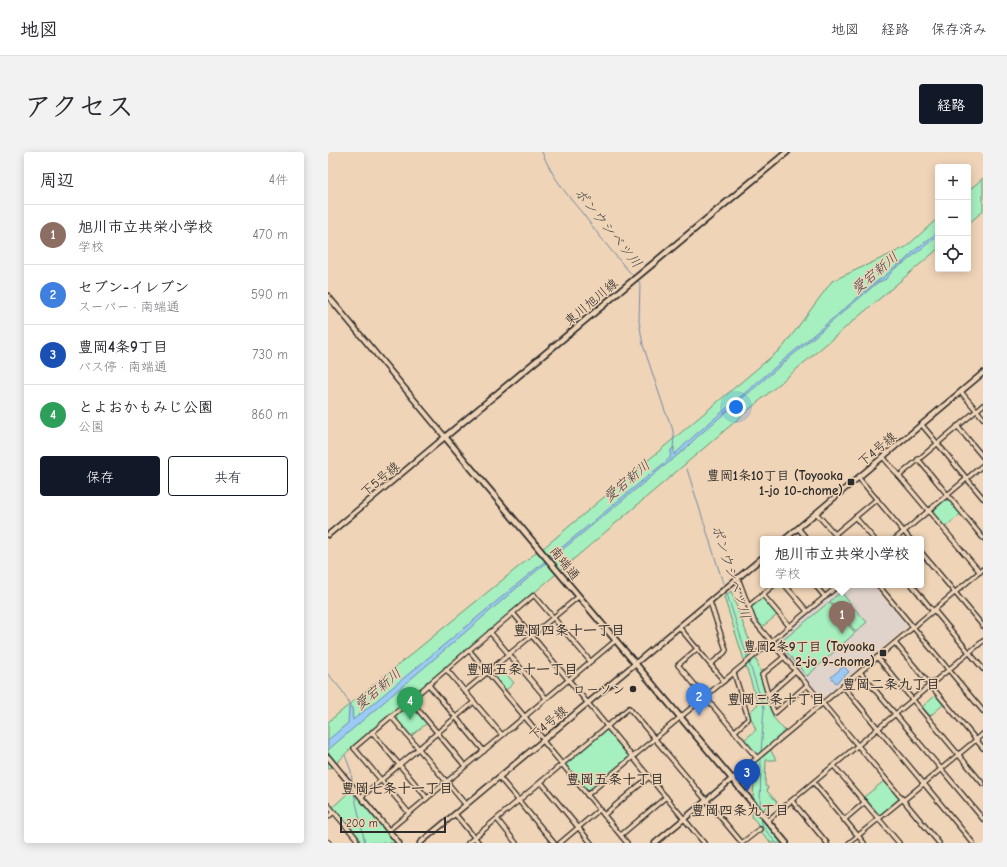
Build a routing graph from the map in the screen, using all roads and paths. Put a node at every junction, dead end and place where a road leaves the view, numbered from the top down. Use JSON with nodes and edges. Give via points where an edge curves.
{"nodes":[{"id":1,"x":787,"y":152,"type":"edge"},
{"id":2,"x":328,"y":296,"type":"edge"},
{"id":3,"x":983,"y":374,"type":"edge"},
{"id":4,"x":961,"y":392,"type":"junction"},
{"id":5,"x":983,"y":405,"type":"edge"},
{"id":6,"x":977,"y":410,"type":"junction"},
{"id":7,"x":983,"y":418,"type":"edge"},
{"id":8,"x":922,"y":425,"type":"junction"},
{"id":9,"x":957,"y":426,"type":"junction"},
{"id":10,"x":446,"y":437,"type":"junction"},
{"id":11,"x":938,"y":443,"type":"junction"},
{"id":12,"x":883,"y":457,"type":"junction"},
{"id":13,"x":983,"y":457,"type":"edge"},
{"id":14,"x":918,"y":459,"type":"junction"},
{"id":15,"x":983,"y":465,"type":"edge"},
{"id":16,"x":899,"y":476,"type":"junction"},
{"id":17,"x":858,"y":477,"type":"junction"},
{"id":18,"x":968,"y":479,"type":"junction"},
{"id":19,"x":947,"y":494,"type":"junction"},
{"id":20,"x":983,"y":498,"type":"edge"},
{"id":21,"x":877,"y":499,"type":"junction"},
{"id":22,"x":929,"y":511,"type":"junction"},
{"id":23,"x":816,"y":513,"type":"junction"},
{"id":24,"x":855,"y":517,"type":"junction"},
{"id":25,"x":798,"y":528,"type":"junction"},
{"id":26,"x":904,"y":531,"type":"junction"},
{"id":27,"x":835,"y":534,"type":"joint"},
{"id":28,"x":328,"y":535,"type":"edge"},
{"id":29,"x":788,"y":536,"type":"edge"},
{"id":30,"x":805,"y":536,"type":"edge"},
{"id":31,"x":871,"y":536,"type":"edge"},
{"id":32,"x":898,"y":536,"type":"edge"},
{"id":33,"x":908,"y":536,"type":"edge"},
{"id":34,"x":983,"y":538,"type":"edge"},
{"id":35,"x":924,"y":556,"type":"edge"},
{"id":36,"x":760,"y":560,"type":"edge"},
{"id":37,"x":982,"y":571,"type":"edge"},
{"id":38,"x":738,"y":578,"type":"junction"},
{"id":39,"x":771,"y":588,"type":"edge"},
{"id":40,"x":788,"y":588,"type":"edge"},
{"id":41,"x":818,"y":588,"type":"edge"},
{"id":42,"x":836,"y":588,"type":"edge"},
{"id":43,"x":880,"y":588,"type":"edge"},
{"id":44,"x":915,"y":588,"type":"edge"},
{"id":45,"x":955,"y":592,"type":"junction"},
{"id":46,"x":763,"y":595,"type":"junction"},
{"id":47,"x":578,"y":597,"type":"junction"},
{"id":48,"x":825,"y":597,"type":"junction"},
{"id":49,"x":710,"y":602,"type":"junction"},
{"id":50,"x":749,"y":606,"type":"junction"},
{"id":51,"x":934,"y":610,"type":"junction"},
{"id":52,"x":807,"y":611,"type":"junction"},
{"id":53,"x":513,"y":613,"type":"junction"},
{"id":54,"x":554,"y":617,"type":"junction"},
{"id":55,"x":983,"y":626,"type":"edge"},
{"id":56,"x":679,"y":627,"type":"junction"},
{"id":57,"x":790,"y":627,"type":"junction"},
{"id":58,"x":913,"y":628,"type":"junction"},
{"id":59,"x":490,"y":632,"type":"junction"},
{"id":60,"x":532,"y":635,"type":"junction"},
{"id":61,"x":615,"y":641,"type":"junction"},
{"id":62,"x":983,"y":641,"type":"edge"},
{"id":63,"x":771,"y":642,"type":"junction"},
{"id":64,"x":895,"y":643,"type":"junction"},
{"id":65,"x":698,"y":648,"type":"junction"},
{"id":66,"x":468,"y":650,"type":"junction"},
{"id":67,"x":970,"y":653,"type":"junction"},
{"id":68,"x":509,"y":654,"type":"junction"},
{"id":69,"x":784,"y":657,"type":"junction"},
{"id":70,"x":878,"y":657,"type":"junction"},
{"id":71,"x":590,"y":661,"type":"junction"},
{"id":72,"x":635,"y":664,"type":"junction"},
{"id":73,"x":710,"y":664,"type":"junction"},
{"id":74,"x":446,"y":669,"type":"junction"},
{"id":75,"x":983,"y":669,"type":"edge"},
{"id":76,"x":949,"y":670,"type":"junction"},
{"id":77,"x":795,"y":671,"type":"junction"},
{"id":78,"x":488,"y":672,"type":"junction"},
{"id":79,"x":860,"y":672,"type":"junction"},
{"id":80,"x":734,"y":673,"type":"junction"},
{"id":81,"x":569,"y":680,"type":"junction"},
{"id":82,"x":724,"y":681,"type":"junction"},
{"id":83,"x":428,"y":684,"type":"junction"},
{"id":84,"x":807,"y":685,"type":"junction"},
{"id":85,"x":930,"y":685,"type":"junction"},
{"id":86,"x":843,"y":686,"type":"junction"},
{"id":87,"x":465,"y":691,"type":"junction"},
{"id":88,"x":769,"y":694,"type":"junction"},
{"id":89,"x":705,"y":697,"type":"junction"},
{"id":90,"x":546,"y":698,"type":"junction"},
{"id":91,"x":410,"y":700,"type":"junction"},
{"id":92,"x":913,"y":700,"type":"junction"},
{"id":93,"x":474,"y":702,"type":"junction"},
{"id":94,"x":588,"y":703,"type":"junction"},
{"id":95,"x":822,"y":703,"type":"junction"},
{"id":96,"x":983,"y":711,"type":"edge"},
{"id":97,"x":896,"y":714,"type":"junction"},
{"id":98,"x":391,"y":716,"type":"junction"},
{"id":99,"x":456,"y":717,"type":"junction"},
{"id":100,"x":524,"y":717,"type":"junction"},
{"id":101,"x":680,"y":718,"type":"junction"},
{"id":102,"x":607,"y":727,"type":"junction"},
{"id":103,"x":878,"y":729,"type":"junction"},
{"id":104,"x":372,"y":732,"type":"junction"},
{"id":105,"x":437,"y":732,"type":"junction"},
{"id":106,"x":734,"y":732,"type":"junction"},
{"id":107,"x":983,"y":734,"type":"edge"},
{"id":108,"x":502,"y":735,"type":"junction"},
{"id":109,"x":655,"y":739,"type":"junction"},
{"id":110,"x":543,"y":740,"type":"junction"},
{"id":111,"x":976,"y":740,"type":"junction"},
{"id":112,"x":858,"y":746,"type":"junction"},
{"id":113,"x":418,"y":748,"type":"junction"},
{"id":114,"x":983,"y":748,"type":"edge"},
{"id":115,"x":484,"y":751,"type":"junction"},
{"id":116,"x":958,"y":754,"type":"junction"},
{"id":117,"x":328,"y":757,"type":"edge"},
{"id":118,"x":633,"y":758,"type":"junction"},
{"id":119,"x":757,"y":758,"type":"junction"},
{"id":120,"x":399,"y":764,"type":"junction"},
{"id":121,"x":562,"y":764,"type":"junction"},
{"id":122,"x":465,"y":766,"type":"junction"},
{"id":123,"x":834,"y":766,"type":"junction"},
{"id":124,"x":941,"y":769,"type":"junction"},
{"id":125,"x":499,"y":777,"type":"junction"},
{"id":126,"x":649,"y":777,"type":"junction"},
{"id":127,"x":381,"y":779,"type":"junction"},
{"id":128,"x":732,"y":779,"type":"junction"},
{"id":129,"x":446,"y":782,"type":"junction"},
{"id":130,"x":541,"y":782,"type":"junction"},
{"id":131,"x":814,"y":783,"type":"junction"},
{"id":132,"x":924,"y":784,"type":"junction"},
{"id":133,"x":983,"y":784,"type":"edge"},
{"id":134,"x":587,"y":795,"type":"junction"},
{"id":135,"x":361,"y":796,"type":"junction"},
{"id":136,"x":666,"y":797,"type":"junction"},
{"id":137,"x":427,"y":798,"type":"junction"},
{"id":138,"x":519,"y":800,"type":"junction"},
{"id":139,"x":706,"y":800,"type":"junction"},
{"id":140,"x":903,"y":800,"type":"junction"},
{"id":141,"x":792,"y":801,"type":"junction"},
{"id":142,"x":865,"y":802,"type":"junction"},
{"id":143,"x":328,"y":805,"type":"edge"},
{"id":144,"x":466,"y":805,"type":"junction"},
{"id":145,"x":599,"y":810,"type":"junction"},
{"id":146,"x":334,"y":812,"type":"junction"},
{"id":147,"x":409,"y":813,"type":"junction"},
{"id":148,"x":455,"y":814,"type":"junction"},
{"id":149,"x":604,"y":815,"type":"junction"},
{"id":150,"x":328,"y":817,"type":"edge"},
{"id":151,"x":496,"y":819,"type":"junction"},
{"id":152,"x":684,"y":819,"type":"junction"},
{"id":153,"x":879,"y":819,"type":"junction"},
{"id":154,"x":983,"y":819,"type":"edge"},
{"id":155,"x":844,"y":820,"type":"junction"},
{"id":156,"x":768,"y":821,"type":"junction"},
{"id":157,"x":578,"y":827,"type":"junction"},
{"id":158,"x":760,"y":829,"type":"dead end"},
{"id":159,"x":388,"y":830,"type":"junction"},
{"id":160,"x":621,"y":835,"type":"junction"},
{"id":161,"x":858,"y":836,"type":"junction"},
{"id":162,"x":474,"y":838,"type":"junction"},
{"id":163,"x":702,"y":842,"type":"edge"},
{"id":164,"x":357,"y":843,"type":"edge"},
{"id":165,"x":399,"y":843,"type":"edge"},
{"id":166,"x":420,"y":843,"type":"edge"},
{"id":167,"x":468,"y":843,"type":"edge"},
{"id":168,"x":479,"y":843,"type":"edge"},
{"id":169,"x":516,"y":843,"type":"edge"},
{"id":170,"x":554,"y":843,"type":"edge"},
{"id":171,"x":560,"y":843,"type":"edge"},
{"id":172,"x":592,"y":843,"type":"edge"},
{"id":173,"x":627,"y":843,"type":"edge"},
{"id":174,"x":655,"y":843,"type":"edge"},
{"id":175,"x":742,"y":843,"type":"edge"},
{"id":176,"x":786,"y":843,"type":"edge"},
{"id":177,"x":827,"y":843,"type":"edge"},
{"id":178,"x":849,"y":843,"type":"edge"},
{"id":179,"x":864,"y":843,"type":"edge"},
{"id":180,"x":899,"y":843,"type":"edge"},
{"id":181,"x":939,"y":843,"type":"edge"},
{"id":182,"x":973,"y":843,"type":"edge"}],
"edges":[{"from":1,"to":10,"type":"main road","name":"東川旭川線"},
{"from":2,"to":10,"type":"street","name":"南端通"},
{"from":3,"to":4,"type":"street","name":"下4号線"},
{"from":4,"to":6,"type":"street"},
{"from":4,"to":8,"type":"street","name":"下4号線"},
{"from":5,"to":6,"type":"street"},
{"from":6,"to":7,"type":"street"},
{"from":6,"to":9,"type":"street"},
{"from":8,"to":11,"type":"street"},
{"from":8,"to":12,"type":"street","name":"下4号線"},
{"from":9,"to":11,"type":"street"},
{"from":9,"to":13,"type":"street"},
{"from":10,"to":28,"type":"street","name":"下5号線"},
{"from":10,"to":47,"type":"main road","name":"南端通"},
{"from":11,"to":14,"type":"street"},
{"from":11,"to":18,"type":"street"},
{"from":12,"to":16,"type":"street"},
{"from":12,"to":17,"type":"street","name":"下4号線"},
{"from":14,"to":16,"type":"street"},
{"from":14,"to":19,"type":"street"},
{"from":15,"to":18,"type":"street"},
{"from":16,"to":22,"type":"street"},
{"from":17,"to":21,"type":"street"},
{"from":17,"to":23,"type":"street","name":"下4号線"},
{"from":18,"to":19,"type":"street"},
{"from":18,"to":20,"type":"street"},
{"from":19,"to":22,"type":"street"},
{"from":19,"to":34,"type":"street"},
{"from":21,"to":24,"type":"street"},
{"from":21,"to":26,"type":"street"},
{"from":22,"to":26,"type":"street"},
{"from":22,"to":37,"type":"street"},
{"from":23,"to":25,"type":"street","name":"下4号線"},
{"from":23,"to":27,"type":"street"},
{"from":24,"to":27,"type":"street"},
{"from":24,"to":31,"type":"street"},
{"from":25,"to":29,"type":"street","name":"下4号線"},
{"from":25,"to":30,"type":"street"},
{"from":26,"to":32,"type":"street"},
{"from":26,"to":33,"type":"street"},
{"from":35,"to":45,"type":"street"},
{"from":36,"to":38,"type":"street","name":"下4号線"},
{"from":37,"to":45,"type":"street"},
{"from":38,"to":49,"type":"street","name":"下4号線"},
{"from":38,"to":50,"type":"street"},
{"from":39,"to":46,"type":"street"},
{"from":40,"to":52,"type":"street"},
{"from":41,"to":48,"type":"street"},
{"from":42,"to":48,"type":"street"},
{"from":43,"to":58,"type":"street"},
{"from":44,"to":51,"type":"street"},
{"from":45,"to":51,"type":"street"},
{"from":45,"to":55,"type":"street"},
{"from":46,"to":50,"type":"street"},
{"from":46,"to":57,"type":"street"},
{"from":47,"to":54,"type":"street"},
{"from":47,"to":61,"type":"main road","name":"南端通"},
{"from":48,"to":52,"type":"street"},
{"from":49,"to":56,"type":"street","name":"下4号線"},
{"from":49,"to":73,"type":"street","via":[[726,650]]},
{"from":50,"to":63,"type":"street","via":[[754,621]]},
{"from":51,"to":58,"type":"street"},
{"from":51,"to":67,"type":"street"},
{"from":52,"to":57,"type":"street"},
{"from":53,"to":54,"type":"street","via":[[534,595]]},
{"from":53,"to":59,"type":"street"},
{"from":53,"to":60,"type":"street"},
{"from":54,"to":60,"type":"street"},
{"from":54,"to":71,"type":"street"},
{"from":56,"to":65,"type":"street"},
{"from":56,"to":72,"type":"street","name":"下4号線"},
{"from":57,"to":63,"type":"street"},
{"from":58,"to":64,"type":"street"},
{"from":58,"to":76,"type":"street"},
{"from":59,"to":66,"type":"street"},
{"from":59,"to":68,"type":"street"},
{"from":60,"to":68,"type":"street"},
{"from":60,"to":81,"type":"street"},
{"from":61,"to":71,"type":"street"},
{"from":61,"to":72,"type":"main road","name":"南端通"},
{"from":62,"to":67,"type":"street"},
{"from":63,"to":69,"type":"street"},
{"from":63,"to":80,"type":"street"},
{"from":64,"to":70,"type":"street"},
{"from":64,"to":85,"type":"street"},
{"from":65,"to":73,"type":"street"},
{"from":65,"to":89,"type":"street","via":[[678,665]]},
{"from":66,"to":74,"type":"street"},
{"from":66,"to":78,"type":"street"},
{"from":67,"to":75,"type":"street"},
{"from":67,"to":76,"type":"street"},
{"from":68,"to":78,"type":"street"},
{"from":68,"to":90,"type":"street"},
{"from":69,"to":77,"type":"street"},
{"from":69,"to":88,"type":"street","via":[[762,675]]},
{"from":70,"to":79,"type":"street"},
{"from":70,"to":92,"type":"street"},
{"from":71,"to":81,"type":"street"},
{"from":72,"to":94,"type":"street","name":"下4号線"},
{"from":72,"to":101,"type":"main road","name":"南端通"},
{"from":73,"to":82,"type":"street"},
{"from":74,"to":83,"type":"street"},
{"from":74,"to":87,"type":"street"},
{"from":76,"to":85,"type":"street"},
{"from":76,"to":96,"type":"street"},
{"from":77,"to":84,"type":"street"},
{"from":77,"to":88,"type":"street"},
{"from":78,"to":87,"type":"street"},
{"from":78,"to":100,"type":"street"},
{"from":79,"to":86,"type":"street"},
{"from":79,"to":97,"type":"street"},
{"from":80,"to":82,"type":"street"},
{"from":80,"to":106,"type":"street","via":[[748,719]]},
{"from":81,"to":90,"type":"street"},
{"from":81,"to":94,"type":"street"},
{"from":82,"to":89,"type":"street"},
{"from":83,"to":91,"type":"street"},
{"from":83,"to":99,"type":"street"},
{"from":84,"to":88,"type":"street","via":[[775,713]]},
{"from":84,"to":95,"type":"street"},
{"from":85,"to":92,"type":"street"},
{"from":85,"to":111,"type":"street"},
{"from":86,"to":95,"type":"street"},
{"from":86,"to":103,"type":"street"},
{"from":87,"to":93,"type":"street"},
{"from":89,"to":101,"type":"street"},
{"from":89,"to":106,"type":"street"},
{"from":90,"to":100,"type":"street"},
{"from":91,"to":98,"type":"street"},
{"from":91,"to":105,"type":"street"},
{"from":92,"to":97,"type":"street"},
{"from":92,"to":116,"type":"street"},
{"from":93,"to":99,"type":"street"},
{"from":93,"to":108,"type":"street"},
{"from":94,"to":102,"type":"street"},
{"from":94,"to":110,"type":"street","name":"下4号線"},
{"from":95,"to":112,"type":"street"},
{"from":95,"to":119,"type":"street"},
{"from":97,"to":103,"type":"street"},
{"from":97,"to":124,"type":"street"},
{"from":98,"to":104,"type":"street"},
{"from":98,"to":113,"type":"street"},
{"from":99,"to":105,"type":"street"},
{"from":99,"to":115,"type":"street"},
{"from":100,"to":108,"type":"street"},
{"from":100,"to":110,"type":"street"},
{"from":101,"to":109,"type":"street"},
{"from":101,"to":128,"type":"main road","name":"南端通"},
{"from":102,"to":109,"type":"street","via":[[629,708]]},
{"from":102,"to":118,"type":"street"},
{"from":102,"to":121,"type":"street"},
{"from":103,"to":112,"type":"street"},
{"from":103,"to":132,"type":"street"},
{"from":104,"to":120,"type":"street"},
{"from":104,"to":127,"type":"street","via":[[354,748]]},
{"from":105,"to":113,"type":"street"},
{"from":105,"to":122,"type":"street"},
{"from":106,"to":119,"type":"street"},
{"from":107,"to":111,"type":"street"},
{"from":108,"to":115,"type":"street"},
{"from":109,"to":118,"type":"street"},
{"from":109,"to":139,"type":"street"},
{"from":110,"to":121,"type":"street"},
{"from":110,"to":125,"type":"street","name":"下4号線"},
{"from":111,"to":114,"type":"street"},
{"from":111,"to":116,"type":"street"},
{"from":112,"to":123,"type":"street"},
{"from":112,"to":140,"type":"street"},
{"from":113,"to":120,"type":"street"},
{"from":113,"to":129,"type":"street"},
{"from":115,"to":122,"type":"street"},
{"from":116,"to":124,"type":"street"},
{"from":116,"to":133,"type":"street"},
{"from":117,"to":135,"type":"street"},
{"from":118,"to":126,"type":"street"},
{"from":118,"to":134,"type":"street"},
{"from":119,"to":128,"type":"street"},
{"from":120,"to":127,"type":"street"},
{"from":120,"to":137,"type":"street"},
{"from":121,"to":130,"type":"street"},
{"from":121,"to":134,"type":"street"},
{"from":122,"to":129,"type":"street"},
{"from":123,"to":131,"type":"street"},
{"from":123,"to":142,"type":"street"},
{"from":124,"to":132,"type":"street"},
{"from":124,"to":154,"type":"street"},
{"from":125,"to":138,"type":"street"},
{"from":125,"to":144,"type":"street","name":"下4号線"},
{"from":126,"to":136,"type":"street"},
{"from":126,"to":149,"type":"street"},
{"from":127,"to":135,"type":"street"},
{"from":127,"to":147,"type":"street"},
{"from":128,"to":139,"type":"street"},
{"from":128,"to":156,"type":"main road","name":"南端通"},
{"from":129,"to":137,"type":"street"},
{"from":129,"to":144,"type":"street"},
{"from":130,"to":138,"type":"street"},
{"from":130,"to":157,"type":"street"},
{"from":131,"to":141,"type":"street"},
{"from":131,"to":155,"type":"street"},
{"from":132,"to":140,"type":"street"},
{"from":132,"to":182,"type":"street"},
{"from":134,"to":145,"type":"street"},
{"from":135,"to":159,"type":"street"},
{"from":136,"to":152,"type":"street"},
{"from":136,"to":160,"type":"street"},
{"from":137,"to":147,"type":"street"},
{"from":138,"to":151,"type":"street"},
{"from":138,"to":170,"type":"street"},
{"from":139,"to":152,"type":"street"},
{"from":139,"to":175,"type":"street"},
{"from":140,"to":153,"type":"street"},
{"from":140,"to":181,"type":"street"},
{"from":141,"to":156,"type":"street"},
{"from":141,"to":177,"type":"street"},
{"from":142,"to":153,"type":"street"},
{"from":142,"to":155,"type":"street"},
{"from":143,"to":146,"type":"street"},
{"from":144,"to":148,"type":"street","name":"下4号線"},
{"from":145,"to":149,"type":"street"},
{"from":145,"to":157,"type":"street"},
{"from":146,"to":150,"type":"street"},
{"from":146,"to":164,"type":"street","via":[[356,838]]},
{"from":147,"to":159,"type":"street"},
{"from":148,"to":162,"type":"street"},
{"from":148,"to":166,"type":"street","name":"下4号線"},
{"from":149,"to":160,"type":"street"},
{"from":151,"to":162,"type":"street"},
{"from":151,"to":169,"type":"street"},
{"from":152,"to":163,"type":"street"},
{"from":152,"to":174,"type":"street"},
{"from":153,"to":161,"type":"street"},
{"from":153,"to":180,"type":"street"},
{"from":155,"to":161,"type":"street"},
{"from":156,"to":176,"type":"main road","name":"南端通"},
{"from":157,"to":171,"type":"street"},
{"from":157,"to":172,"type":"street"},
{"from":158,"to":175,"type":"street"},
{"from":159,"to":165,"type":"street"},
{"from":160,"to":173,"type":"street"},
{"from":161,"to":178,"type":"street"},
{"from":161,"to":179,"type":"street"},
{"from":162,"to":167,"type":"street"},
{"from":162,"to":168,"type":"street"}]}
